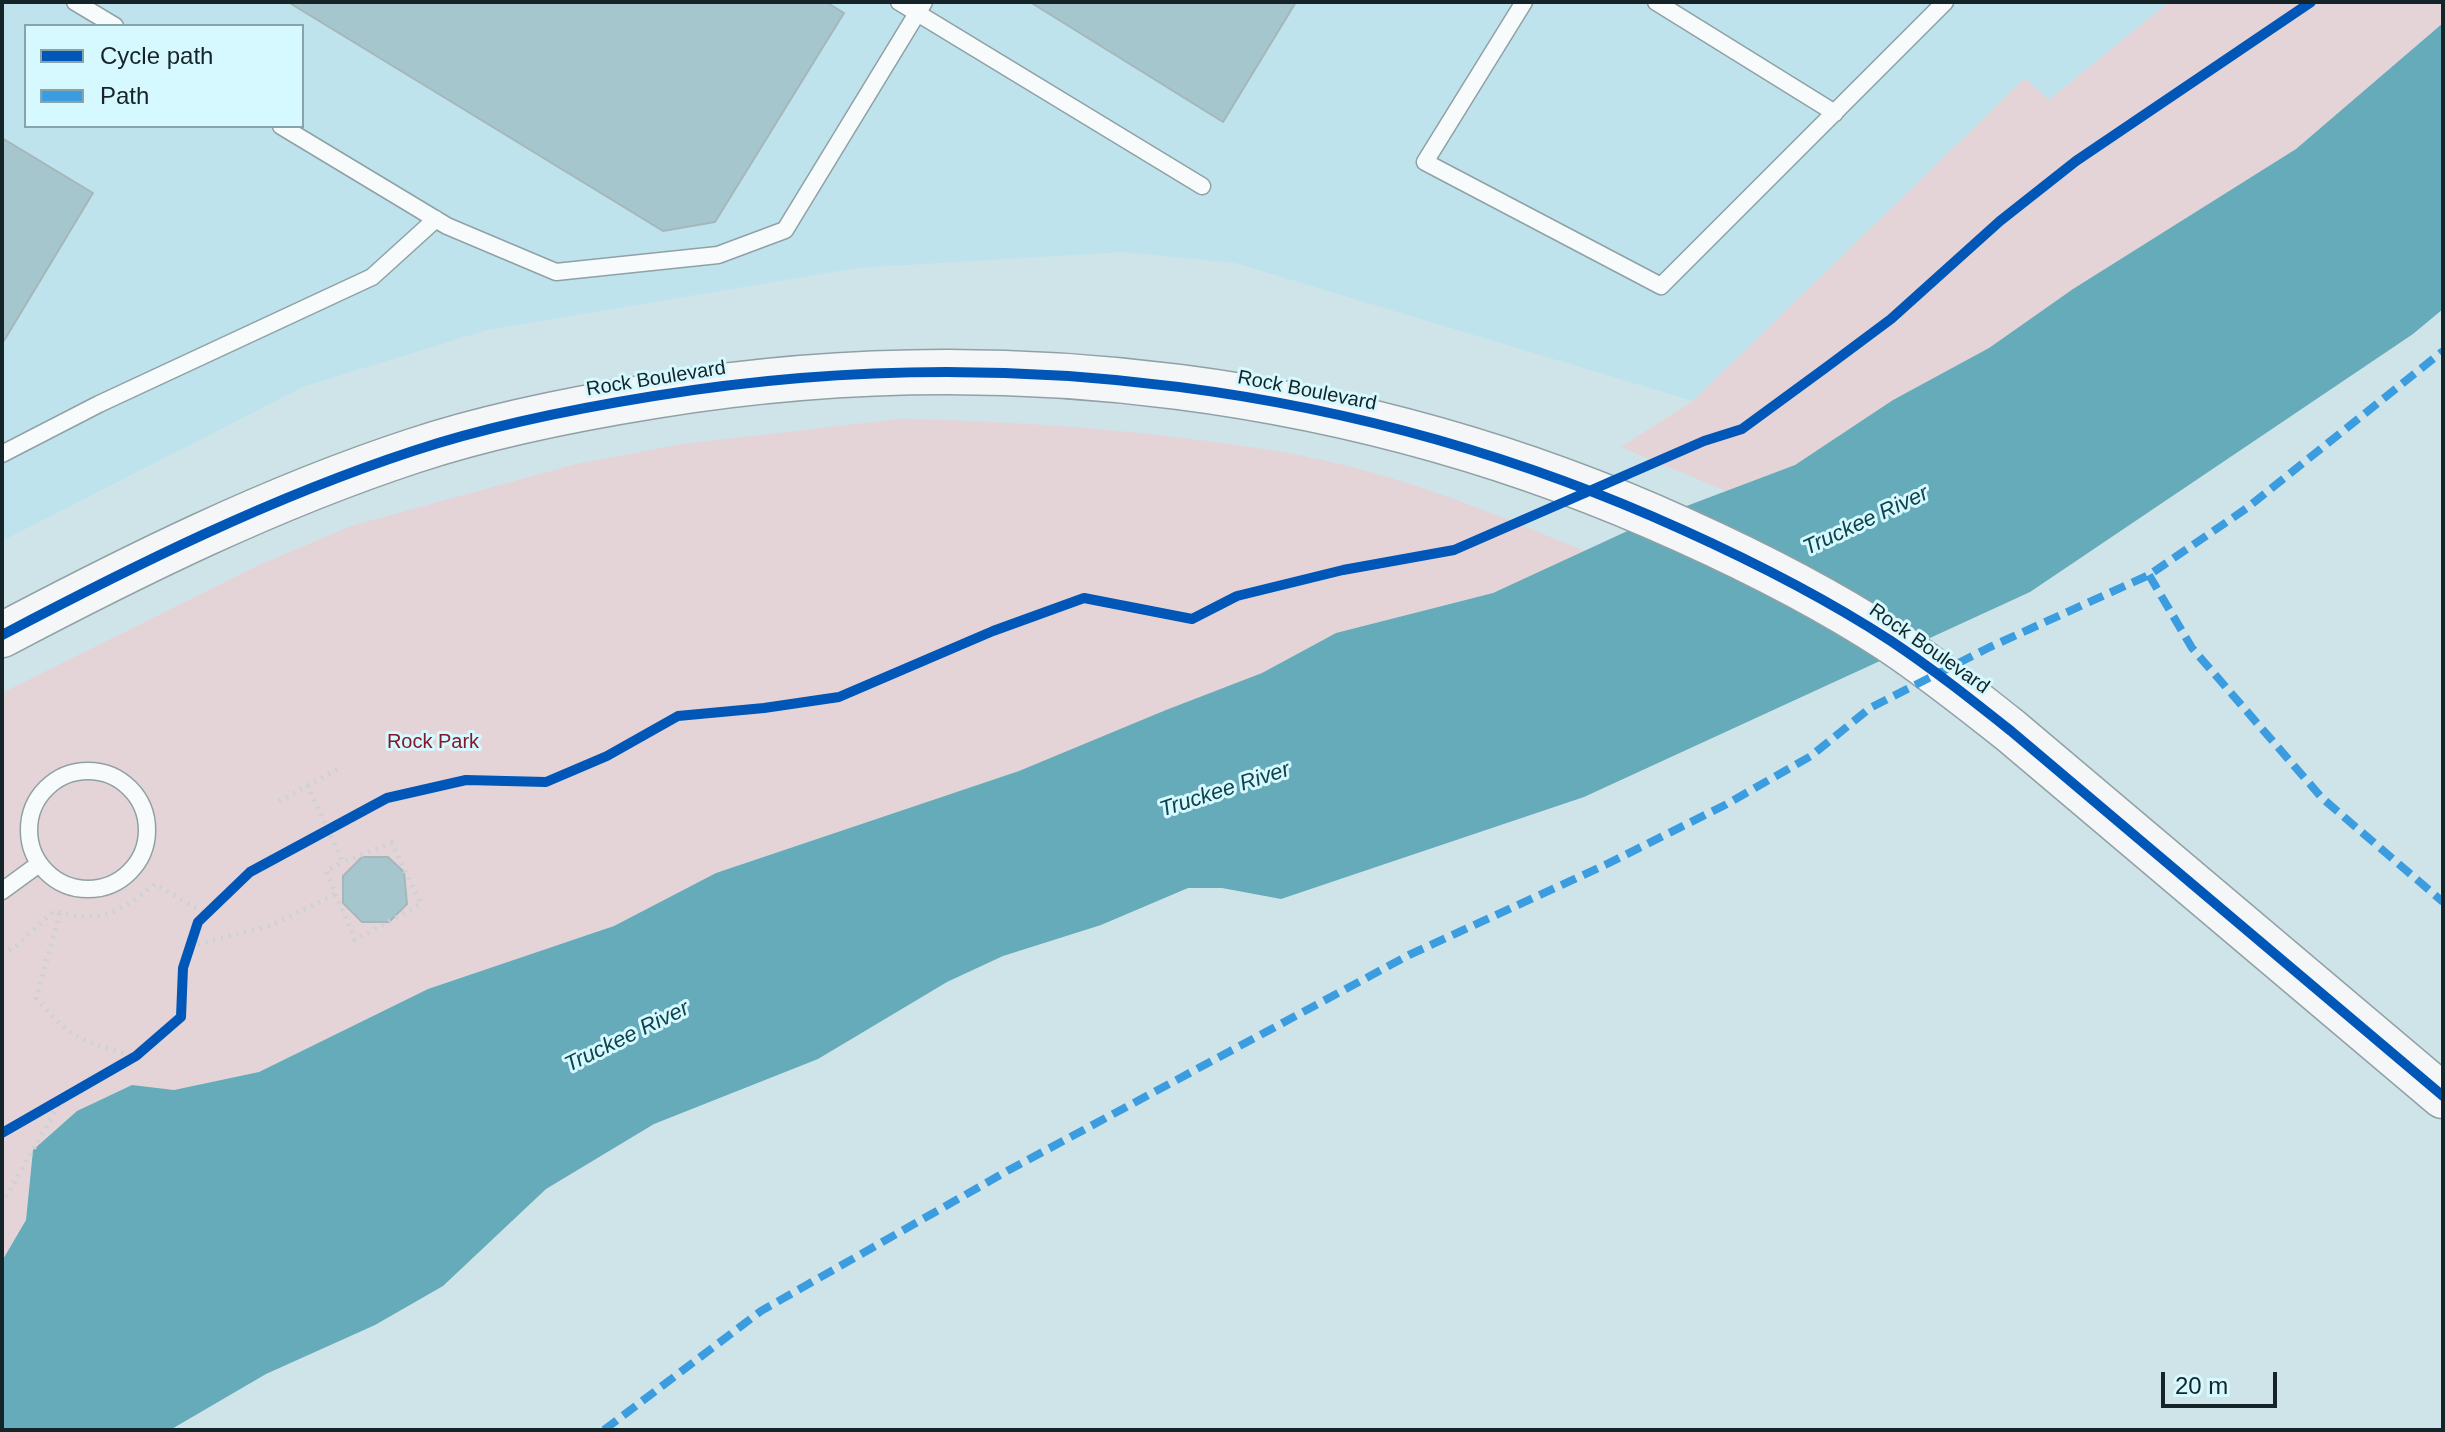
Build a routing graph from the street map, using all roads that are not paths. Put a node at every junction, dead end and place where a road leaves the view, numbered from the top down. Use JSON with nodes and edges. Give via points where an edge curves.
{"nodes":[{"id":1,"x":75,"y":2,"type":"edge"},
{"id":2,"x":899,"y":2,"type":"edge"},
{"id":3,"x":1524,"y":2,"type":"edge"},
{"id":4,"x":1656,"y":2,"type":"edge"},
{"id":5,"x":1945,"y":2,"type":"edge"},
{"id":6,"x":920,"y":7,"type":"edge"},
{"id":7,"x":112,"y":24,"type":"edge"},
{"id":8,"x":1835,"y":113,"type":"junction"},
{"id":9,"x":284,"y":128,"type":"edge"},
{"id":10,"x":1202,"y":186,"type":"dead end"},
{"id":11,"x":436,"y":219,"type":"junction"},
{"id":12,"x":2,"y":454,"type":"edge"},
{"id":13,"x":2,"y":635,"type":"edge"},
{"id":14,"x":39,"y":864,"type":"junction"},
{"id":15,"x":2,"y":891,"type":"edge"},
{"id":16,"x":2443,"y":1096,"type":"edge"}],
"edges":[{"from":1,"to":7,"type":"lane"},
{"from":2,"to":6,"type":"lane"},
{"from":3,"to":8,"type":"lane","via":[[1425,162],[1661,286]]},
{"from":4,"to":8,"type":"lane"},
{"from":5,"to":8,"type":"lane"},
{"from":6,"to":10,"type":"lane"},
{"from":6,"to":11,"type":"lane","via":[[785,230],[718,255],[556,272]]},
{"from":9,"to":11,"type":"lane"},
{"from":11,"to":12,"type":"lane","via":[[372,277]]},
{"from":13,"to":16,"type":"main road","name":"Rock Boulevard","via":[[238,519],[417,449],[515,423],[709,387],[887,372],[993,372],[1118,379],[1317,410],[1408,430],[1630,506],[1750,561],[1887,638],[2011,731]]},
{"from":14,"to":14,"type":"lane","via":[[71,888],[91,890],[128,875],[147,839],[139,799],[111,775],[92,770],[56,780],[32,809],[29,837]]},
{"from":14,"to":15,"type":"lane"}]}
